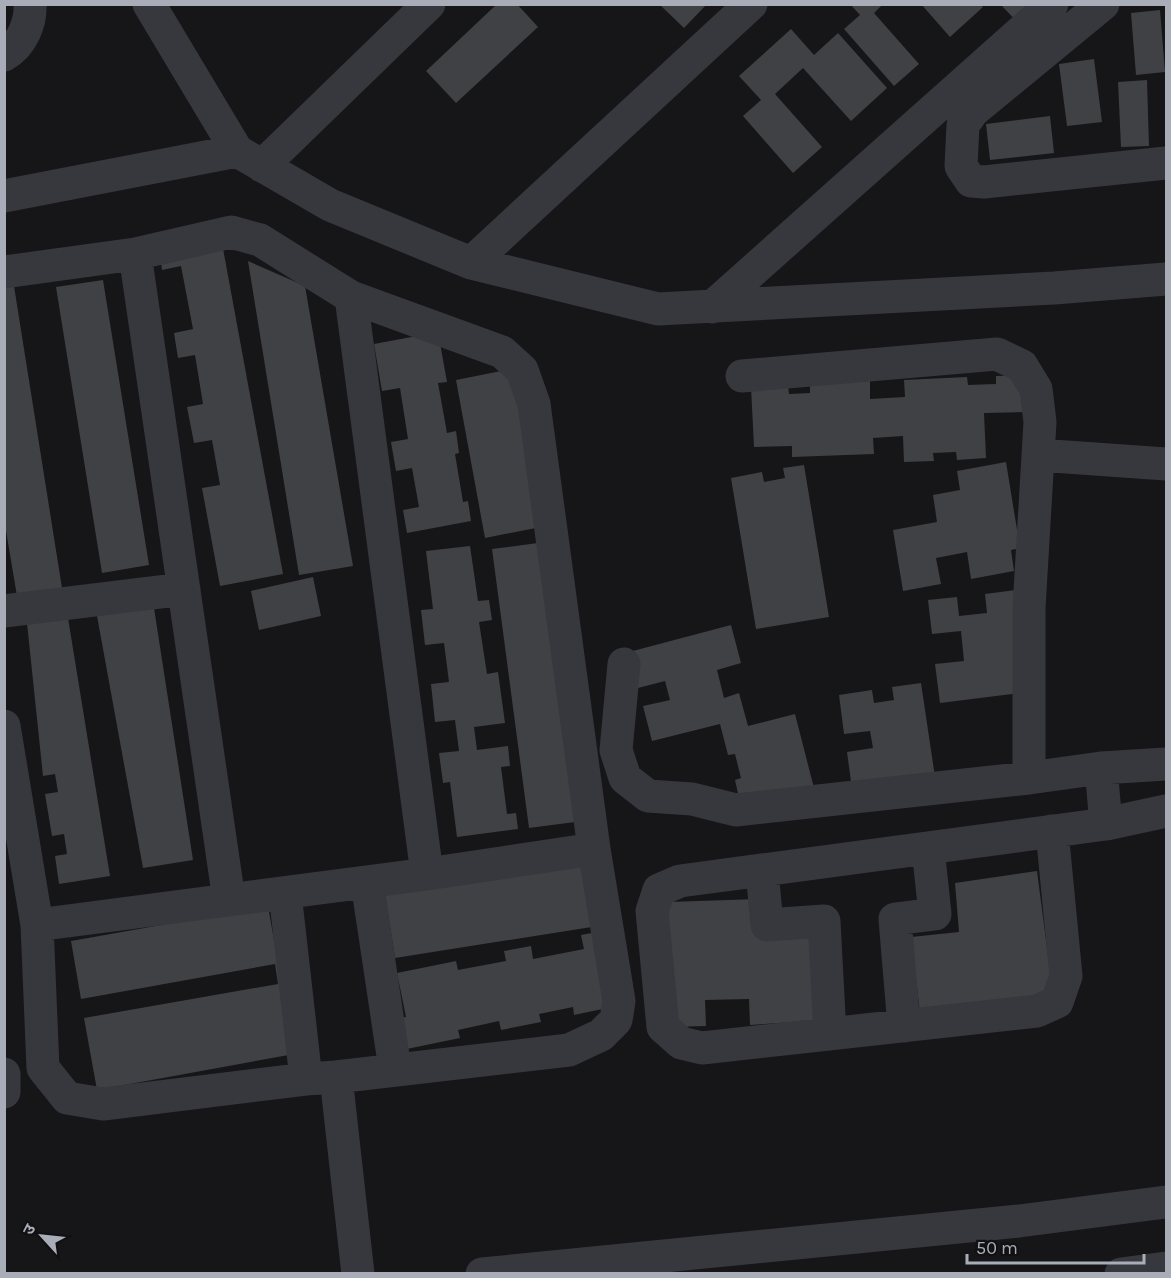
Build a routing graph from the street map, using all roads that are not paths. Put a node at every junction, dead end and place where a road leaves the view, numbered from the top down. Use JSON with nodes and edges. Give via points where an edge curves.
{"nodes":[{"id":1,"x":30,"y":4,"type":"edge"},
{"id":2,"x":148,"y":4,"type":"edge"},
{"id":3,"x":429,"y":4,"type":"edge"},
{"id":4,"x":751,"y":4,"type":"edge"},
{"id":5,"x":1052,"y":4,"type":"edge"},
{"id":6,"x":1103,"y":4,"type":"edge"},
{"id":7,"x":4,"y":55,"type":"edge"},
{"id":8,"x":249,"y":159,"type":"junction"},
{"id":9,"x":1167,"y":163,"type":"edge"},
{"id":10,"x":4,"y":196,"type":"edge"},
{"id":11,"x":135,"y":254,"type":"junction"},
{"id":12,"x":471,"y":263,"type":"junction"},
{"id":13,"x":4,"y":272,"type":"edge"},
{"id":14,"x":1167,"y":279,"type":"edge"},
{"id":15,"x":351,"y":297,"type":"junction"},
{"id":16,"x":712,"y":307,"type":"junction"},
{"id":17,"x":742,"y":376,"type":"dead end"},
{"id":18,"x":1038,"y":456,"type":"junction"},
{"id":19,"x":1167,"y":464,"type":"edge"},
{"id":20,"x":184,"y":589,"type":"junction"},
{"id":21,"x":4,"y":611,"type":"edge"},
{"id":22,"x":624,"y":664,"type":"dead end"},
{"id":23,"x":4,"y":726,"type":"edge"},
{"id":24,"x":1167,"y":764,"type":"edge"},
{"id":25,"x":1101,"y":768,"type":"junction"},
{"id":26,"x":1029,"y":778,"type":"junction"},
{"id":27,"x":1167,"y":811,"type":"edge"},
{"id":28,"x":1106,"y":824,"type":"junction"},
{"id":29,"x":1052,"y":831,"type":"junction"},
{"id":30,"x":928,"y":848,"type":"junction"},
{"id":31,"x":594,"y":849,"type":"junction"},
{"id":32,"x":762,"y":870,"type":"junction"},
{"id":33,"x":427,"y":874,"type":"junction"},
{"id":34,"x":367,"y":882,"type":"junction"},
{"id":35,"x":285,"y":893,"type":"junction"},
{"id":36,"x":229,"y":900,"type":"junction"},
{"id":37,"x":37,"y":925,"type":"junction"},
{"id":38,"x":904,"y":1026,"type":"junction"},
{"id":39,"x":830,"y":1034,"type":"junction"},
{"id":40,"x":395,"y":1069,"type":"junction"},
{"id":41,"x":4,"y":1074,"type":"edge"},
{"id":42,"x":321,"y":1078,"type":"junction"},
{"id":43,"x":4,"y":1092,"type":"edge"},
{"id":44,"x":1167,"y":1202,"type":"edge"},
{"id":45,"x":1167,"y":1268,"type":"edge"},
{"id":46,"x":358,"y":1274,"type":"edge"},
{"id":47,"x":482,"y":1274,"type":"edge"},
{"id":48,"x":1120,"y":1274,"type":"edge"}],
"edges":[{"from":1,"to":7,"type":"street","via":[[24,34]]},
{"from":2,"to":8,"type":"street"},
{"from":3,"to":8,"type":"street"},
{"from":4,"to":12,"type":"street"},
{"from":5,"to":16,"type":"street"},
{"from":6,"to":9,"type":"street","via":[[973,111],[963,125],[961,166],[971,181],[984,182]]},
{"from":8,"to":10,"type":"street"},
{"from":8,"to":12,"type":"street","via":[[330,205]]},
{"from":11,"to":13,"type":"street"},
{"from":11,"to":15,"type":"street","via":[[231,232],[260,240]]},
{"from":11,"to":20,"type":"street"},
{"from":12,"to":16,"type":"street","via":[[658,309]]},
{"from":14,"to":16,"type":"street"},
{"from":15,"to":31,"type":"street","via":[[502,352],[522,370],[534,404]]},
{"from":15,"to":33,"type":"street"},
{"from":17,"to":18,"type":"street","via":[[997,354],[1022,366],[1036,389],[1040,422]]},
{"from":18,"to":19,"type":"street"},
{"from":18,"to":26,"type":"street","via":[[1029,608]]},
{"from":20,"to":21,"type":"street"},
{"from":20,"to":36,"type":"street"},
{"from":22,"to":26,"type":"street","via":[[616,750],[625,778],[648,796],[692,799],[736,810]]},
{"from":23,"to":37,"type":"street"},
{"from":24,"to":25,"type":"street"},
{"from":25,"to":26,"type":"street"},
{"from":25,"to":28,"type":"street"},
{"from":27,"to":28,"type":"street"},
{"from":28,"to":29,"type":"street"},
{"from":29,"to":30,"type":"street"},
{"from":29,"to":38,"type":"street","via":[[1066,976],[1057,1002],[1037,1011]]},
{"from":30,"to":32,"type":"street"},
{"from":30,"to":38,"type":"street","via":[[935,914],[896,919]]},
{"from":31,"to":33,"type":"street"},
{"from":31,"to":40,"type":"street","via":[[620,1001],[616,1020],[602,1035],[569,1050]]},
{"from":32,"to":39,"type":"street","via":[[767,924],[824,921]]},
{"from":32,"to":39,"type":"street","via":[[680,881],[659,890],[652,911],[663,1027],[681,1043],[702,1048]]},
{"from":33,"to":34,"type":"street"},
{"from":34,"to":35,"type":"street"},
{"from":34,"to":40,"type":"street"},
{"from":35,"to":36,"type":"street"},
{"from":35,"to":42,"type":"street"},
{"from":36,"to":37,"type":"street"},
{"from":37,"to":42,"type":"street","via":[[43,1068],[67,1098],[103,1104]]},
{"from":38,"to":39,"type":"street"},
{"from":40,"to":42,"type":"street"},
{"from":41,"to":43,"type":"street"},
{"from":42,"to":46,"type":"street"},
{"from":44,"to":47,"type":"street","via":[[1019,1221]]},
{"from":45,"to":48,"type":"street"}]}
